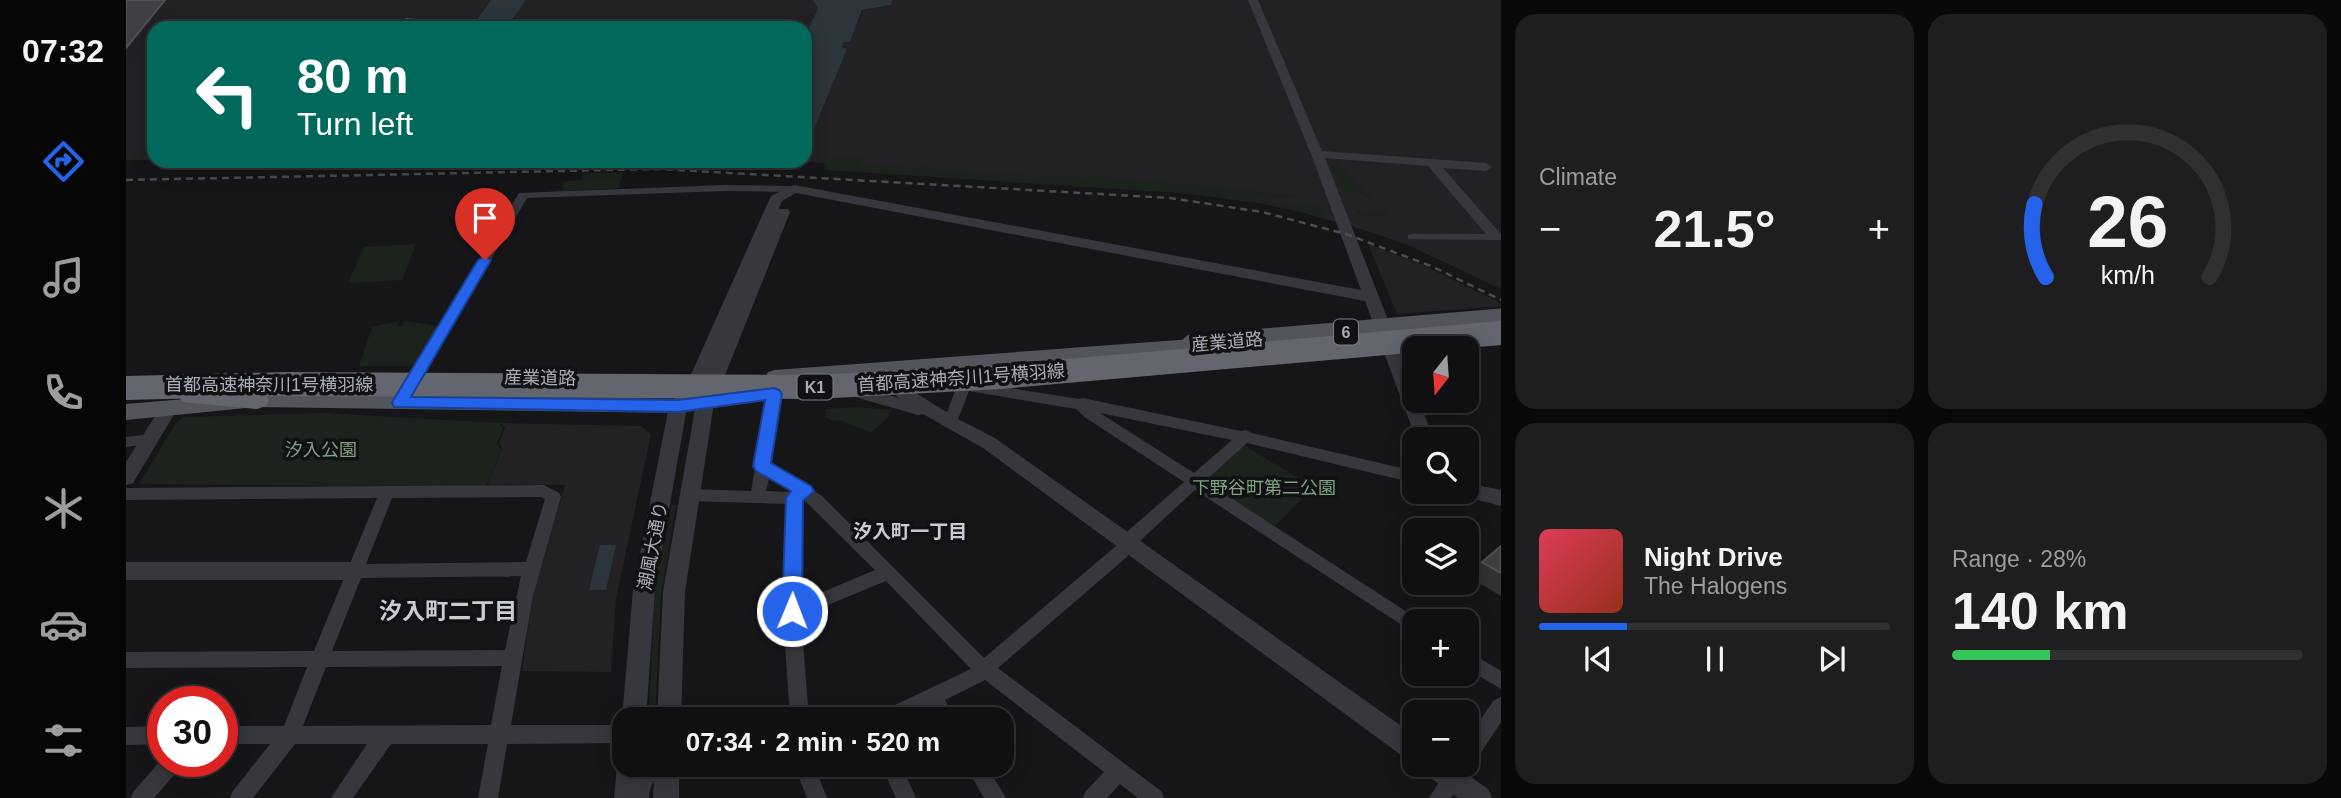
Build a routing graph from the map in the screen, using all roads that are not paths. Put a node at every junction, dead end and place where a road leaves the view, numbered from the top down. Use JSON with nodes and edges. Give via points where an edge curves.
{"nodes":[{"id":1,"x":1253,"y":0,"type":"edge"},
{"id":2,"x":1317,"y":155,"type":"junction"},
{"id":3,"x":1432,"y":163,"type":"junction"},
{"id":4,"x":1486,"y":167,"type":"dead end"},
{"id":5,"x":794,"y":189,"type":"junction"},
{"id":6,"x":1412,"y":237,"type":"dead end"},
{"id":7,"x":1496,"y":237,"type":"joint"},
{"id":8,"x":1371,"y":297,"type":"junction"},
{"id":9,"x":1470,"y":313,"type":"dead end"},
{"id":10,"x":1501,"y":319,"type":"edge"},
{"id":11,"x":1380,"y":320,"type":"junction"},
{"id":12,"x":1501,"y":333,"type":"edge"},
{"id":13,"x":1501,"y":343,"type":"edge"},
{"id":14,"x":1192,"y":345,"type":"junction"},
{"id":15,"x":1479,"y":345,"type":"edge"},
{"id":16,"x":1402,"y":351,"type":"edge"},
{"id":17,"x":963,"y":363,"type":"junction"},
{"id":18,"x":858,"y":371,"type":"junction"},
{"id":19,"x":416,"y":376,"type":"junction"},
{"id":20,"x":884,"y":379,"type":"junction"},
{"id":21,"x":705,"y":381,"type":"junction"},
{"id":22,"x":964,"y":386,"type":"junction"},
{"id":23,"x":126,"y":387,"type":"edge"},
{"id":24,"x":823,"y":387,"type":"junction"},
{"id":25,"x":774,"y":394,"type":"junction"},
{"id":26,"x":126,"y":399,"type":"edge"},
{"id":27,"x":257,"y":400,"type":"junction"},
{"id":28,"x":400,"y":403,"type":"junction"},
{"id":29,"x":705,"y":403,"type":"junction"},
{"id":30,"x":1083,"y":403,"type":"junction"},
{"id":31,"x":126,"y":406,"type":"edge"},
{"id":32,"x":170,"y":406,"type":"junction"},
{"id":33,"x":678,"y":406,"type":"junction"},
{"id":34,"x":126,"y":412,"type":"edge"},
{"id":35,"x":950,"y":423,"type":"junction"},
{"id":36,"x":1421,"y":427,"type":"edge"},
{"id":37,"x":1246,"y":435,"type":"junction"},
{"id":38,"x":150,"y":439,"type":"junction"},
{"id":39,"x":126,"y":442,"type":"edge"},
{"id":40,"x":132,"y":458,"type":"edge"},
{"id":41,"x":762,"y":466,"type":"junction"},
{"id":42,"x":1402,"y":474,"type":"edge"},
{"id":43,"x":126,"y":478,"type":"edge"},
{"id":44,"x":1196,"y":482,"type":"junction"},
{"id":45,"x":387,"y":492,"type":"junction"},
{"id":46,"x":1479,"y":493,"type":"edge"},
{"id":47,"x":126,"y":494,"type":"edge"},
{"id":48,"x":800,"y":494,"type":"junction"},
{"id":49,"x":689,"y":495,"type":"junction"},
{"id":50,"x":758,"y":496,"type":"junction"},
{"id":51,"x":1501,"y":498,"type":"edge"},
{"id":52,"x":1128,"y":543,"type":"junction"},
{"id":53,"x":532,"y":569,"type":"junction"},
{"id":54,"x":126,"y":571,"type":"edge"},
{"id":55,"x":356,"y":571,"type":"junction"},
{"id":56,"x":886,"y":571,"type":"junction"},
{"id":57,"x":674,"y":592,"type":"junction"},
{"id":58,"x":792,"y":611,"type":"junction"},
{"id":59,"x":1402,"y":616,"type":"edge"},
{"id":60,"x":321,"y":658,"type":"junction"},
{"id":61,"x":512,"y":658,"type":"junction"},
{"id":62,"x":126,"y":660,"type":"edge"},
{"id":63,"x":1479,"y":667,"type":"edge"},
{"id":64,"x":984,"y":670,"type":"junction"},
{"id":65,"x":1501,"y":681,"type":"edge"},
{"id":66,"x":933,"y":698,"type":"junction"},
{"id":67,"x":1501,"y":706,"type":"edge"},
{"id":68,"x":635,"y":707,"type":"edge"},
{"id":69,"x":658,"y":707,"type":"edge"},
{"id":70,"x":669,"y":707,"type":"edge"},
{"id":71,"x":798,"y":707,"type":"edge"},
{"id":72,"x":912,"y":707,"type":"edge"},
{"id":73,"x":939,"y":707,"type":"edge"},
{"id":74,"x":387,"y":734,"type":"junction"},
{"id":75,"x":612,"y":734,"type":"edge"},
{"id":76,"x":147,"y":735,"type":"edge"},
{"id":77,"x":238,"y":735,"type":"edge"},
{"id":78,"x":1479,"y":735,"type":"edge"},
{"id":79,"x":126,"y":736,"type":"edge"},
{"id":80,"x":289,"y":736,"type":"junction"},
{"id":81,"x":499,"y":736,"type":"junction"},
{"id":82,"x":1402,"y":741,"type":"edge"},
{"id":83,"x":1118,"y":771,"type":"junction"},
{"id":84,"x":159,"y":777,"type":"edge"},
{"id":85,"x":628,"y":777,"type":"edge"},
{"id":86,"x":644,"y":777,"type":"edge"},
{"id":87,"x":667,"y":777,"type":"edge"},
{"id":88,"x":809,"y":777,"type":"edge"},
{"id":89,"x":896,"y":777,"type":"edge"},
{"id":90,"x":983,"y":777,"type":"edge"},
{"id":91,"x":1455,"y":777,"type":"edge"},
{"id":92,"x":141,"y":798,"type":"edge"},
{"id":93,"x":240,"y":798,"type":"edge"},
{"id":94,"x":341,"y":798,"type":"edge"},
{"id":95,"x":488,"y":798,"type":"edge"},
{"id":96,"x":627,"y":798,"type":"edge"},
{"id":97,"x":639,"y":798,"type":"edge"},
{"id":98,"x":666,"y":798,"type":"edge"},
{"id":99,"x":817,"y":798,"type":"edge"},
{"id":100,"x":905,"y":798,"type":"edge"},
{"id":101,"x":996,"y":798,"type":"edge"},
{"id":102,"x":1093,"y":798,"type":"edge"},
{"id":103,"x":1154,"y":798,"type":"edge"},
{"id":104,"x":1479,"y":798,"type":"edge"}],
"edges":[{"from":1,"to":2,"type":"street"},
{"from":2,"to":3,"type":"street"},
{"from":2,"to":8,"type":"street"},
{"from":3,"to":4,"type":"street"},
{"from":3,"to":7,"type":"street"},
{"from":5,"to":8,"type":"street"},
{"from":5,"to":19,"type":"street","via":[[523,195]]},
{"from":5,"to":21,"type":"street"},
{"from":6,"to":7,"type":"street"},
{"from":8,"to":11,"type":"street"},
{"from":9,"to":11,"type":"street"},
{"from":10,"to":14,"type":"main road","name":"産業道路","number":"6","bridge":true},
{"from":11,"to":14,"type":"street","via":[[1223,333]]},
{"from":11,"to":36,"type":"street"},
{"from":12,"to":23,"type":"highway","name":"首都高速神奈川1号横羽線","number":"K1","bridge":true,"via":[[999,377],[815,387]]},
{"from":13,"to":15,"type":"highway"},
{"from":14,"to":17,"type":"main road","name":"産業道路","number":"6"},
{"from":16,"to":31,"type":"highway","name":"首都高速神奈川1号横羽線","number":"K1","via":[[881,395],[284,395]]},
{"from":17,"to":18,"type":"main road","name":"産業道路","number":"6"},
{"from":17,"to":20,"type":"main road","name":"産業道路","number":"6"},
{"from":17,"to":22,"type":"street"},
{"from":18,"to":20,"type":"street"},
{"from":18,"to":21,"type":"main road","name":"産業道路","number":"6"},
{"from":19,"to":21,"type":"main road","name":"産業道路","number":"6"},
{"from":19,"to":23,"type":"main road","name":"産業道路","number":"6","via":[[191,379]]},
{"from":19,"to":28,"type":"street"},
{"from":20,"to":24,"type":"main road","name":"産業道路","number":"6"},
{"from":20,"to":35,"type":"street"},
{"from":21,"to":29,"type":"street","name":"潮風大通り"},
{"from":21,"to":33,"type":"street","name":"潮風大通り"},
{"from":22,"to":30,"type":"street"},
{"from":22,"to":35,"type":"street"},
{"from":24,"to":25,"type":"main road","name":"産業道路","number":"6"},
{"from":24,"to":35,"type":"street","via":[[863,392]]},
{"from":25,"to":29,"type":"main road","name":"産業道路","number":"6"},
{"from":25,"to":41,"type":"street"},
{"from":26,"to":27,"type":"highway"},
{"from":27,"to":28,"type":"main road","name":"産業道路","number":"6"},
{"from":27,"to":32,"type":"main road","name":"産業道路","number":"6"},
{"from":28,"to":33,"type":"main road","name":"産業道路","number":"6"},
{"from":29,"to":33,"type":"main road","name":"産業道路","number":"6"},
{"from":29,"to":49,"type":"street","name":"潮風大通り"},
{"from":30,"to":37,"type":"street"},
{"from":30,"to":44,"type":"street","via":[[1091,414]]},
{"from":32,"to":34,"type":"main road","name":"産業道路","number":"6"},
{"from":32,"to":38,"type":"street"},
{"from":33,"to":68,"type":"street","name":"潮風大通り","via":[[644,590]]},
{"from":35,"to":52,"type":"street","via":[[989,443]]},
{"from":37,"to":42,"type":"street"},
{"from":37,"to":44,"type":"street"},
{"from":38,"to":39,"type":"street"},
{"from":38,"to":40,"type":"street"},
{"from":40,"to":43,"type":"street"},
{"from":41,"to":48,"type":"street"},
{"from":41,"to":50,"type":"street"},
{"from":44,"to":52,"type":"street"},
{"from":44,"to":59,"type":"street"},
{"from":45,"to":47,"type":"street"},
{"from":45,"to":53,"type":"street","via":[[544,491],[553,497]]},
{"from":45,"to":55,"type":"street"},
{"from":46,"to":51,"type":"street"},
{"from":48,"to":50,"type":"street"},
{"from":48,"to":56,"type":"street"},
{"from":48,"to":58,"type":"street"},
{"from":49,"to":50,"type":"street"},
{"from":49,"to":57,"type":"street","name":"潮風大通り"},
{"from":52,"to":64,"type":"street"},
{"from":52,"to":82,"type":"street"},
{"from":53,"to":55,"type":"street"},
{"from":53,"to":61,"type":"street"},
{"from":54,"to":55,"type":"street"},
{"from":55,"to":60,"type":"street"},
{"from":56,"to":58,"type":"street"},
{"from":56,"to":64,"type":"street"},
{"from":57,"to":69,"type":"street","via":[[661,646]]},
{"from":57,"to":70,"type":"street","name":"潮風大通り"},
{"from":58,"to":71,"type":"street"},
{"from":60,"to":61,"type":"street"},
{"from":60,"to":62,"type":"street"},
{"from":60,"to":80,"type":"street"},
{"from":61,"to":81,"type":"street"},
{"from":63,"to":65,"type":"street"},
{"from":64,"to":66,"type":"street"},
{"from":64,"to":83,"type":"street"},
{"from":66,"to":72,"type":"street"},
{"from":66,"to":73,"type":"street"},
{"from":67,"to":78,"type":"street"},
{"from":74,"to":80,"type":"street"},
{"from":74,"to":81,"type":"street"},
{"from":74,"to":94,"type":"street"},
{"from":75,"to":81,"type":"street"},
{"from":76,"to":79,"type":"street"},
{"from":77,"to":80,"type":"street"},
{"from":80,"to":93,"type":"street"},
{"from":81,"to":95,"type":"street"},
{"from":83,"to":102,"type":"street"},
{"from":83,"to":103,"type":"street"},
{"from":84,"to":92,"type":"street"},
{"from":85,"to":96,"type":"street"},
{"from":86,"to":97,"type":"street"},
{"from":87,"to":98,"type":"street"},
{"from":88,"to":99,"type":"street"},
{"from":89,"to":100,"type":"street"},
{"from":90,"to":101,"type":"street"},
{"from":91,"to":104,"type":"street"}]}
